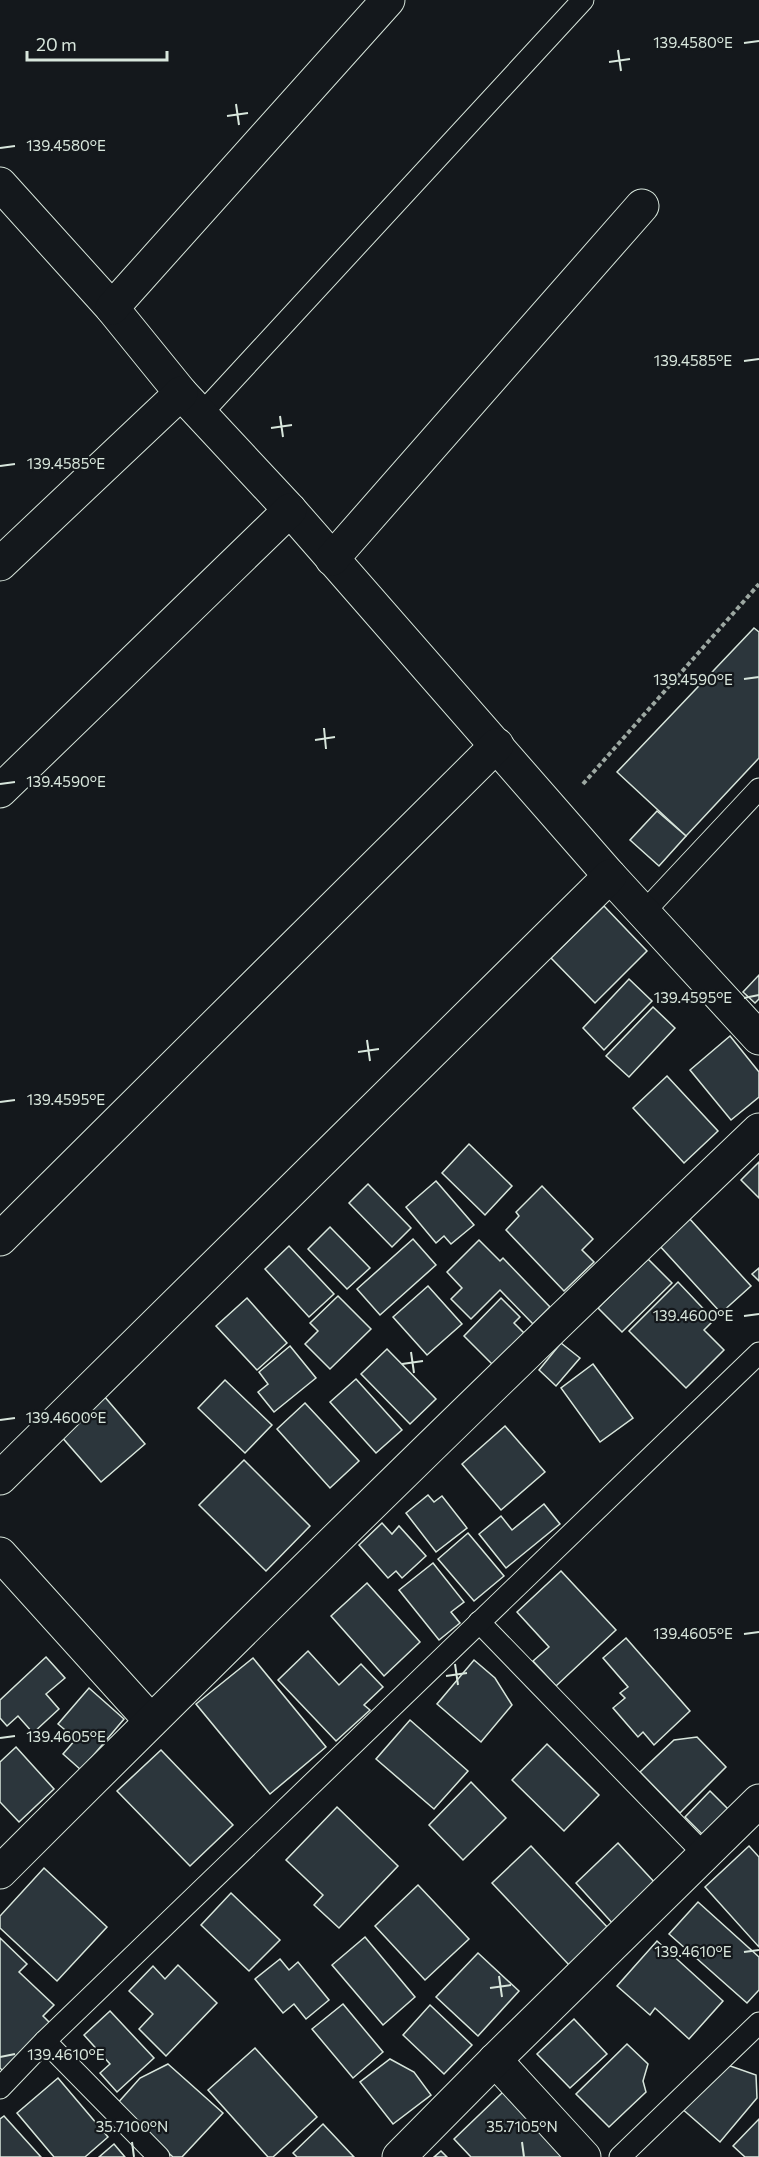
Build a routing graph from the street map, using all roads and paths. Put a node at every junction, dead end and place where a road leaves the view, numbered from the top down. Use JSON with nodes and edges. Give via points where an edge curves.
{"nodes":[{"id":1,"x":388,"y":0,"type":"edge"},
{"id":2,"x":583,"y":0,"type":"edge"},
{"id":3,"x":0,"y":184,"type":"edge"},
{"id":4,"x":642,"y":206,"type":"dead end"},
{"id":5,"x":112,"y":308,"type":"junction"},
{"id":6,"x":192,"y":403,"type":"junction"},
{"id":7,"x":290,"y":510,"type":"junction"},
{"id":8,"x":332,"y":559,"type":"junction"},
{"id":9,"x":0,"y":564,"type":"edge"},
{"id":10,"x":759,"y":584,"type":"edge"},
{"id":11,"x":497,"y":745,"type":"junction"},
{"id":12,"x":759,"y":789,"type":"edge"},
{"id":13,"x":0,"y":791,"type":"edge"},
{"id":14,"x":556,"y":814,"type":"junction"},
{"id":15,"x":610,"y":876,"type":"junction"},
{"id":16,"x":643,"y":912,"type":"junction"},
{"id":17,"x":759,"y":1038,"type":"edge"},
{"id":18,"x":759,"y":1130,"type":"edge"},
{"id":19,"x":0,"y":1239,"type":"edge"},
{"id":20,"x":759,"y":1353,"type":"edge"},
{"id":21,"x":0,"y":1478,"type":"edge"},
{"id":22,"x":0,"y":1554,"type":"edge"},
{"id":23,"x":479,"y":1622,"type":"junction"},
{"id":24,"x":151,"y":1721,"type":"junction"},
{"id":25,"x":759,"y":1801,"type":"edge"},
{"id":26,"x":704,"y":1854,"type":"junction"},
{"id":27,"x":0,"y":1872,"type":"edge"},
{"id":28,"x":759,"y":2023,"type":"edge"},
{"id":29,"x":45,"y":2041,"type":"junction"},
{"id":30,"x":495,"y":2060,"type":"junction"},
{"id":31,"x":0,"y":2088,"type":"edge"},
{"id":32,"x":159,"y":2157,"type":"edge"},
{"id":33,"x":399,"y":2157,"type":"edge"},
{"id":34,"x":584,"y":2157,"type":"edge"},
{"id":35,"x":620,"y":2157,"type":"edge"}],
"edges":[{"from":1,"to":5,"type":"street"},
{"from":2,"to":6,"type":"lane"},
{"from":3,"to":5,"type":"street"},
{"from":4,"to":8,"type":"street"},
{"from":5,"to":6,"type":"street"},
{"from":6,"to":7,"type":"street"},
{"from":6,"to":9,"type":"street"},
{"from":7,"to":8,"type":"street"},
{"from":7,"to":13,"type":"street"},
{"from":8,"to":11,"type":"street"},
{"from":10,"to":14,"type":"path"},
{"from":11,"to":14,"type":"street"},
{"from":11,"to":19,"type":"street"},
{"from":12,"to":16,"type":"lane"},
{"from":14,"to":15,"type":"street"},
{"from":15,"to":16,"type":"street"},
{"from":15,"to":21,"type":"street"},
{"from":16,"to":17,"type":"street"},
{"from":18,"to":24,"type":"street","via":[[561,1318]]},
{"from":20,"to":23,"type":"lane"},
{"from":22,"to":24,"type":"street"},
{"from":23,"to":26,"type":"lane"},
{"from":23,"to":29,"type":"lane"},
{"from":24,"to":27,"type":"street"},
{"from":25,"to":26,"type":"street"},
{"from":26,"to":30,"type":"street"},
{"from":28,"to":35,"type":"lane"},
{"from":29,"to":31,"type":"lane"},
{"from":29,"to":32,"type":"lane"},
{"from":30,"to":33,"type":"street"},
{"from":30,"to":34,"type":"street"}]}
